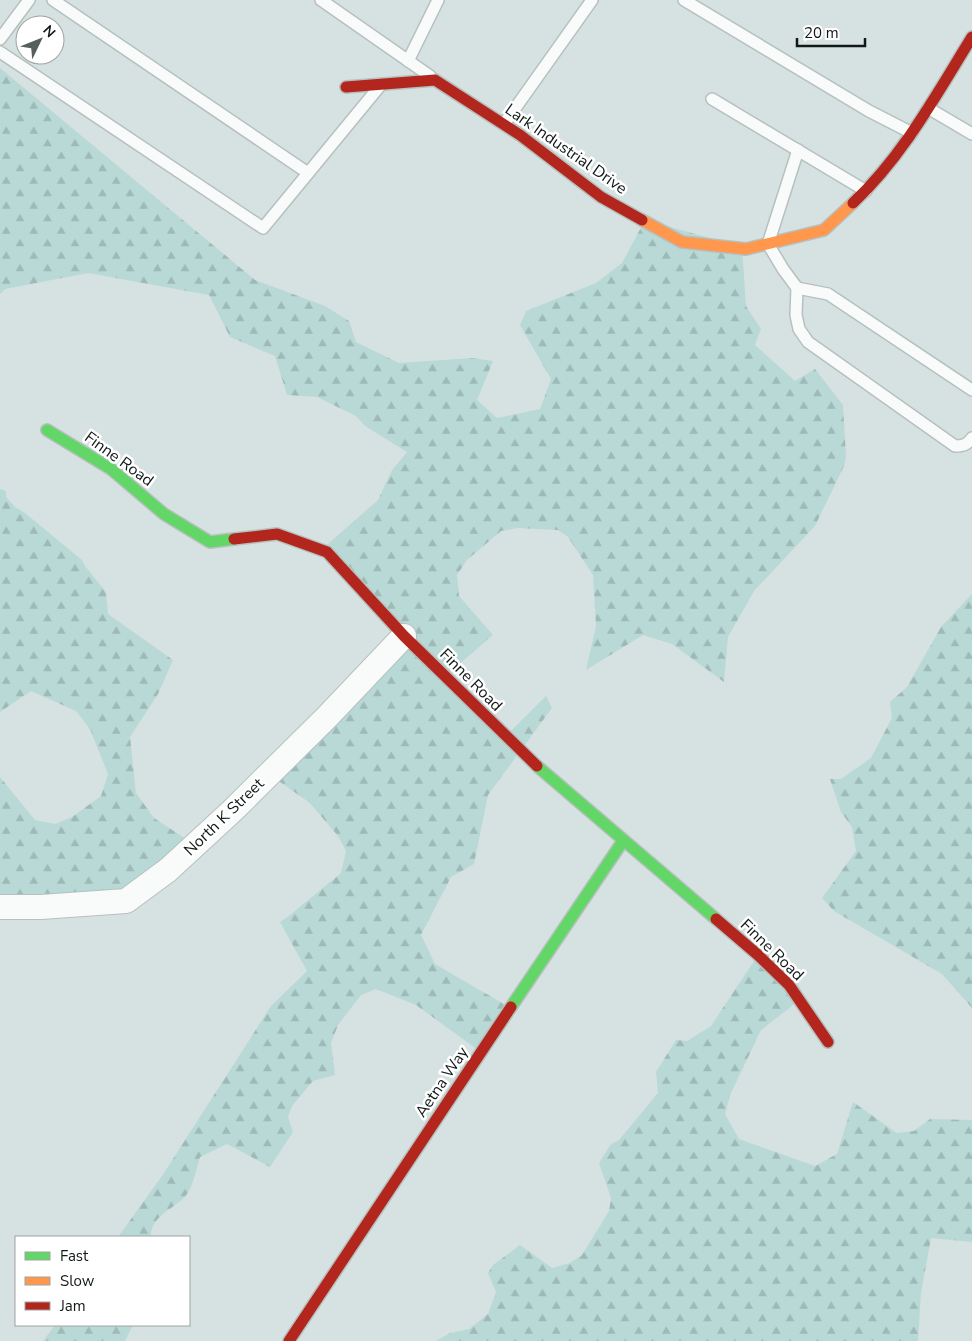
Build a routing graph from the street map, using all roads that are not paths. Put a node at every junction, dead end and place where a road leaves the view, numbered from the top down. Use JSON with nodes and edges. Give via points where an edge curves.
{"nodes":[{"id":1,"x":29,"y":0,"type":"edge"},
{"id":2,"x":53,"y":0,"type":"edge"},
{"id":3,"x":438,"y":0,"type":"edge"},
{"id":4,"x":592,"y":0,"type":"edge"},
{"id":5,"x":684,"y":0,"type":"edge"},
{"id":6,"x":326,"y":1,"type":"edge"},
{"id":7,"x":972,"y":37,"type":"edge"},
{"id":8,"x":0,"y":39,"type":"edge"},
{"id":9,"x":0,"y":52,"type":"edge"},
{"id":10,"x":408,"y":60,"type":"junction"},
{"id":11,"x":435,"y":80,"type":"junction"},
{"id":12,"x":382,"y":84,"type":"junction"},
{"id":13,"x":346,"y":87,"type":"dead end"},
{"id":14,"x":712,"y":99,"type":"dead end"},
{"id":15,"x":928,"y":108,"type":"junction"},
{"id":16,"x":504,"y":124,"type":"junction"},
{"id":17,"x":912,"y":133,"type":"junction"},
{"id":18,"x":972,"y":134,"type":"edge"},
{"id":19,"x":798,"y":150,"type":"junction"},
{"id":20,"x":308,"y":173,"type":"junction"},
{"id":21,"x":866,"y":191,"type":"junction"},
{"id":22,"x":768,"y":244,"type":"junction"},
{"id":23,"x":797,"y":288,"type":"junction"},
{"id":24,"x":972,"y":390,"type":"edge"},
{"id":25,"x":47,"y":430,"type":"dead end"},
{"id":26,"x":972,"y":438,"type":"edge"},
{"id":27,"x":404,"y":636,"type":"junction"},
{"id":28,"x":623,"y":841,"type":"junction"},
{"id":29,"x":0,"y":907,"type":"edge"},
{"id":30,"x":828,"y":1042,"type":"dead end"},
{"id":31,"x":289,"y":1341,"type":"edge"}],
"edges":[{"from":1,"to":8,"type":"lane"},
{"from":2,"to":20,"type":"lane"},
{"from":3,"to":10,"type":"lane"},
{"from":4,"to":16,"type":"lane"},
{"from":5,"to":17,"type":"lane","via":[[869,111]]},
{"from":6,"to":10,"type":"lane"},
{"from":7,"to":15,"type":"street","name":"Lark Industrial Drive"},
{"from":9,"to":20,"type":"lane","via":[[263,228]]},
{"from":10,"to":11,"type":"lane"},
{"from":11,"to":12,"type":"street"},
{"from":11,"to":16,"type":"street","name":"Lark Industrial Drive"},
{"from":12,"to":13,"type":"street"},
{"from":12,"to":20,"type":"lane"},
{"from":14,"to":19,"type":"lane"},
{"from":15,"to":17,"type":"street","name":"Lark Industrial Drive"},
{"from":15,"to":18,"type":"lane"},
{"from":16,"to":22,"type":"street","name":"Lark Industrial Drive","via":[[601,197],[682,242],[746,249]]},
{"from":17,"to":21,"type":"street","name":"Lark Industrial Drive"},
{"from":19,"to":21,"type":"lane"},
{"from":19,"to":22,"type":"lane"},
{"from":21,"to":22,"type":"street","name":"Lark Industrial Drive","via":[[824,230]]},
{"from":22,"to":23,"type":"lane"},
{"from":23,"to":24,"type":"lane","via":[[828,294]]},
{"from":23,"to":26,"type":"lane","via":[[796,315],[799,329],[808,342],[955,446],[962,446]]},
{"from":25,"to":27,"type":"street","name":"Finne Road","via":[[111,469],[164,514],[210,542],[278,534],[327,552]]},
{"from":27,"to":28,"type":"street","name":"Finne Road","via":[[526,756]]},
{"from":27,"to":29,"type":"street","name":"North K Street","via":[[232,811],[168,870],[126,901]]},
{"from":28,"to":30,"type":"street","name":"Finne Road","via":[[789,985]]},
{"from":28,"to":31,"type":"street","name":"Aetna Way"}]}
